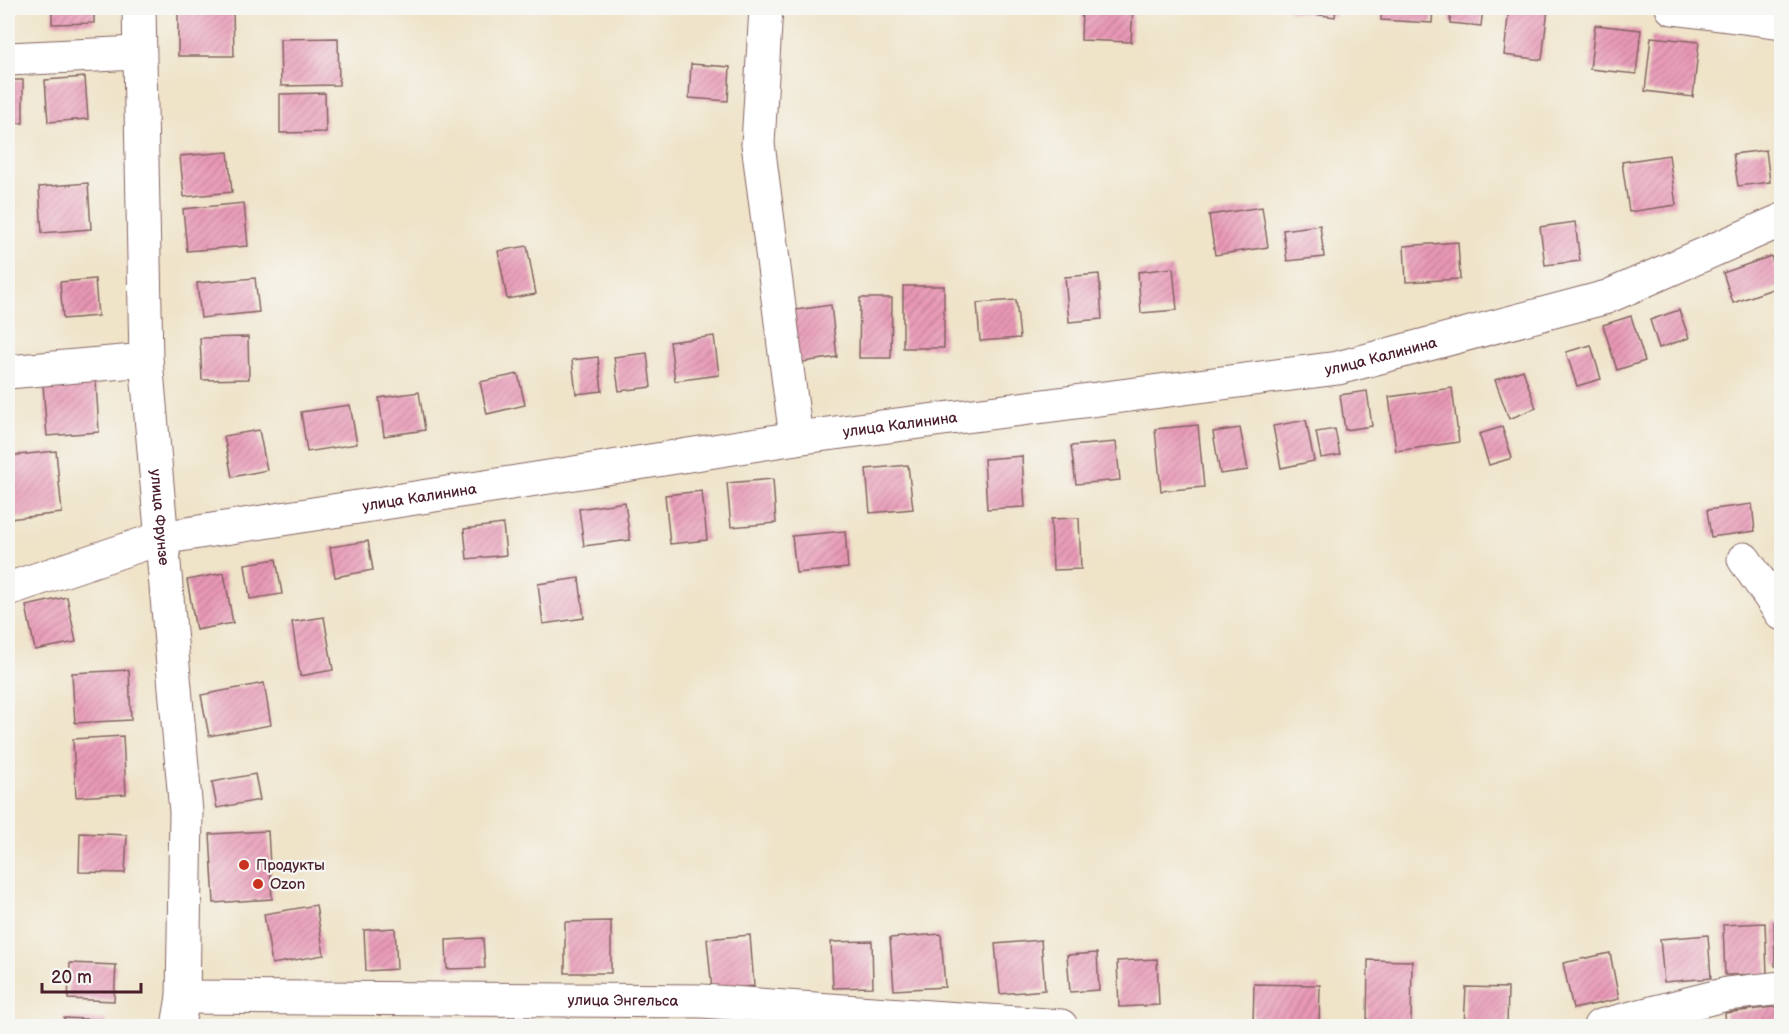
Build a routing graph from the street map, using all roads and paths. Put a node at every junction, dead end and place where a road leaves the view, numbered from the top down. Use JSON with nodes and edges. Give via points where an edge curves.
{"nodes":[{"id":1,"x":139,"y":8,"type":"edge"},
{"id":2,"x":766,"y":8,"type":"edge"},
{"id":3,"x":1672,"y":8,"type":"edge"},
{"id":4,"x":1782,"y":22,"type":"edge"},
{"id":5,"x":138,"y":52,"type":"junction"},
{"id":6,"x":8,"y":60,"type":"edge"},
{"id":7,"x":1782,"y":220,"type":"edge"},
{"id":8,"x":146,"y":360,"type":"junction"},
{"id":9,"x":8,"y":372,"type":"edge"},
{"id":10,"x":796,"y":438,"type":"junction"},
{"id":11,"x":161,"y":538,"type":"junction"},
{"id":12,"x":1744,"y":559,"type":"dead end"},
{"id":13,"x":8,"y":589,"type":"edge"},
{"id":14,"x":1782,"y":614,"type":"edge"},
{"id":15,"x":1782,"y":988,"type":"edge"},
{"id":16,"x":180,"y":1012,"type":"edge"},
{"id":17,"x":703,"y":1014,"type":"edge"},
{"id":18,"x":1061,"y":1026,"type":"edge"},
{"id":19,"x":1600,"y":1026,"type":"edge"}],
"edges":[{"from":1,"to":5,"type":"street","name":"улица Фрунзе"},
{"from":2,"to":10,"type":"street","via":[[758,144]]},
{"from":3,"to":4,"type":"street"},
{"from":5,"to":6,"type":"street"},
{"from":5,"to":8,"type":"street","name":"улица Фрунзе"},
{"from":7,"to":10,"type":"street","name":"улица Калинина","via":[[1607,297],[1338,368]]},
{"from":8,"to":9,"type":"street"},
{"from":8,"to":11,"type":"street","name":"улица Фрунзе"},
{"from":10,"to":11,"type":"street","name":"улица Калинина"},
{"from":11,"to":13,"type":"street","name":"улица Калинина"},
{"from":11,"to":16,"type":"street","name":"улица Фрунзе","via":[[186,812]]},
{"from":12,"to":14,"type":"street"},
{"from":15,"to":19,"type":"street","via":[[1726,994]]},
{"from":16,"to":17,"type":"street","name":"улица Энгельса"},
{"from":17,"to":18,"type":"street","name":"улица Энгельса"}]}
